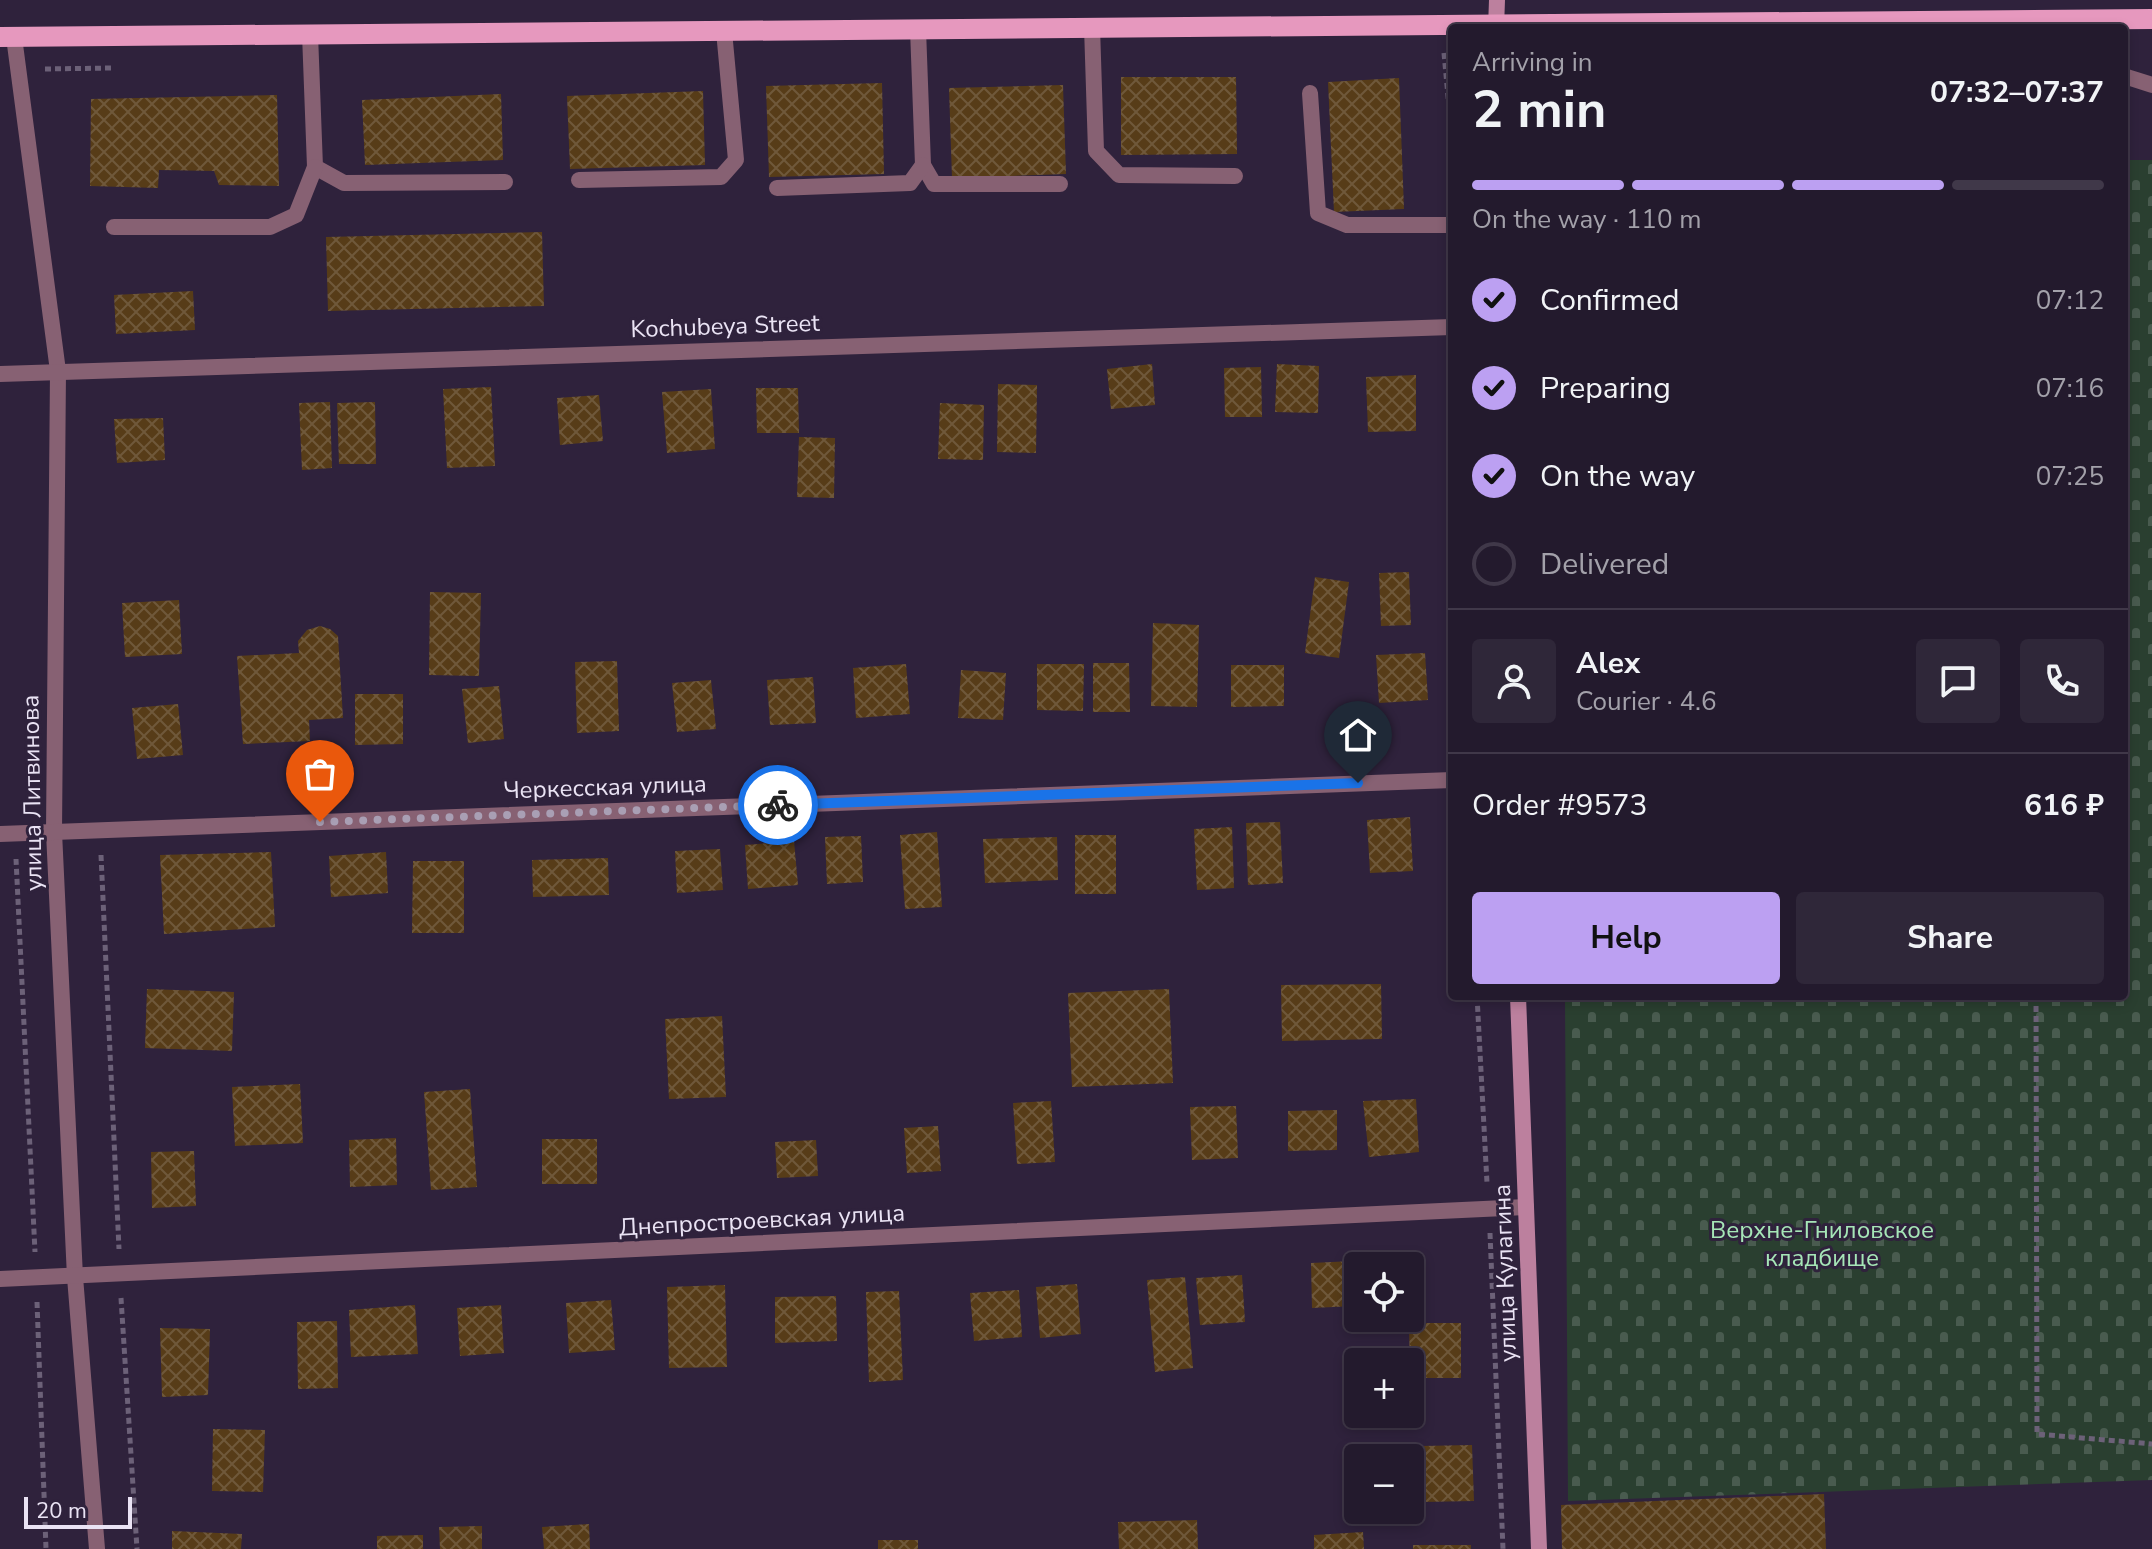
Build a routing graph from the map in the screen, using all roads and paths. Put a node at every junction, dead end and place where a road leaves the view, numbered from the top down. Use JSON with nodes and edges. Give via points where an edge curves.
{"nodes":[{"id":1,"x":1497,"y":0,"type":"edge"},
{"id":2,"x":2145,"y":0,"type":"edge"},
{"id":3,"x":2126,"y":19,"type":"junction"},
{"id":4,"x":2152,"y":19,"type":"edge"},
{"id":5,"x":1445,"y":24,"type":"junction"},
{"id":6,"x":1448,"y":24,"type":"edge"},
{"id":7,"x":1496,"y":24,"type":"edge"},
{"id":8,"x":2024,"y":24,"type":"edge"},
{"id":9,"x":1092,"y":27,"type":"junction"},
{"id":10,"x":918,"y":29,"type":"junction"},
{"id":11,"x":724,"y":31,"type":"junction"},
{"id":12,"x":310,"y":34,"type":"junction"},
{"id":13,"x":7,"y":37,"type":"edge"},
{"id":14,"x":2128,"y":77,"type":"edge"},
{"id":15,"x":2152,"y":85,"type":"edge"},
{"id":16,"x":1310,"y":93,"type":"dead end"},
{"id":17,"x":1448,"y":96,"type":"edge"},
{"id":18,"x":923,"y":165,"type":"junction"},
{"id":19,"x":315,"y":167,"type":"junction"},
{"id":20,"x":1235,"y":176,"type":"dead end"},
{"id":21,"x":579,"y":180,"type":"dead end"},
{"id":22,"x":505,"y":182,"type":"dead end"},
{"id":23,"x":1060,"y":184,"type":"dead end"},
{"id":24,"x":777,"y":188,"type":"dead end"},
{"id":25,"x":1448,"y":225,"type":"edge"},
{"id":26,"x":114,"y":227,"type":"dead end"},
{"id":27,"x":1448,"y":327,"type":"edge"},
{"id":28,"x":58,"y":371,"type":"junction"},
{"id":29,"x":0,"y":374,"type":"edge"},
{"id":30,"x":1448,"y":780,"type":"edge"},
{"id":31,"x":100,"y":830,"type":"junction"},
{"id":32,"x":54,"y":832,"type":"junction"},
{"id":33,"x":8,"y":834,"type":"edge"},
{"id":34,"x":1477,"y":1000,"type":"edge"},
{"id":35,"x":1518,"y":1000,"type":"edge"},
{"id":36,"x":2036,"y":1000,"type":"edge"},
{"id":37,"x":1526,"y":1207,"type":"junction"},
{"id":38,"x":1489,"y":1208,"type":"junction"},
{"id":39,"x":120,"y":1275,"type":"junction"},
{"id":40,"x":75,"y":1277,"type":"junction"},
{"id":41,"x":36,"y":1278,"type":"junction"},
{"id":42,"x":0,"y":1279,"type":"edge"},
{"id":43,"x":2152,"y":1444,"type":"edge"},
{"id":44,"x":46,"y":1549,"type":"edge"},
{"id":45,"x":97,"y":1549,"type":"edge"},
{"id":46,"x":137,"y":1549,"type":"edge"},
{"id":47,"x":1503,"y":1549,"type":"edge"},
{"id":48,"x":1539,"y":1549,"type":"edge"}],
"edges":[{"from":1,"to":7,"type":"street"},
{"from":2,"to":3,"type":"main road"},
{"from":3,"to":4,"type":"main road"},
{"from":3,"to":8,"type":"main road"},
{"from":5,"to":6,"type":"main road"},
{"from":5,"to":9,"type":"main road"},
{"from":5,"to":17,"type":"path"},
{"from":9,"to":10,"type":"main road"},
{"from":9,"to":20,"type":"street","via":[[1096,151],[1119,175]]},
{"from":10,"to":11,"type":"main road"},
{"from":10,"to":18,"type":"street"},
{"from":11,"to":12,"type":"main road"},
{"from":11,"to":21,"type":"street","via":[[736,160],[721,177]]},
{"from":12,"to":13,"type":"main road"},
{"from":12,"to":19,"type":"street"},
{"from":13,"to":28,"type":"street","name":"улица Литвинова"},
{"from":14,"to":15,"type":"street"},
{"from":16,"to":25,"type":"street","via":[[1318,213],[1347,225]]},
{"from":18,"to":23,"type":"street","via":[[934,184]]},
{"from":18,"to":24,"type":"street","via":[[910,183]]},
{"from":19,"to":22,"type":"street","via":[[344,183]]},
{"from":19,"to":26,"type":"street","via":[[296,215],[270,227]]},
{"from":27,"to":28,"type":"street","name":"Kochubeya Street"},
{"from":28,"to":29,"type":"street","name":"Kochubeya Street"},
{"from":28,"to":32,"type":"street","name":"улица Литвинова"},
{"from":30,"to":31,"type":"street","name":"Черкесская улица"},
{"from":31,"to":32,"type":"street","name":"Черкесская улица"},
{"from":31,"to":39,"type":"path"},
{"from":32,"to":33,"type":"street","name":"Черкесская улица"},
{"from":32,"to":40,"type":"street","name":"улица Литвинова"},
{"from":33,"to":41,"type":"path"},
{"from":34,"to":38,"type":"path"},
{"from":35,"to":37,"type":"street","name":"улица Кулагина"},
{"from":36,"to":43,"type":"path","via":[[2037,1434]]},
{"from":37,"to":38,"type":"street","name":"Днепростроевская улица"},
{"from":37,"to":48,"type":"street","name":"улица Кулагина"},
{"from":38,"to":39,"type":"street","name":"Днепростроевская улица"},
{"from":38,"to":47,"type":"path"},
{"from":39,"to":40,"type":"street","name":"Днепростроевская улица"},
{"from":39,"to":46,"type":"path"},
{"from":40,"to":41,"type":"street","name":"Днепростроевская улица"},
{"from":40,"to":45,"type":"street","name":"улица Литвинова"},
{"from":41,"to":42,"type":"street","name":"Днепростроевская улица"},
{"from":41,"to":44,"type":"path"}]}
